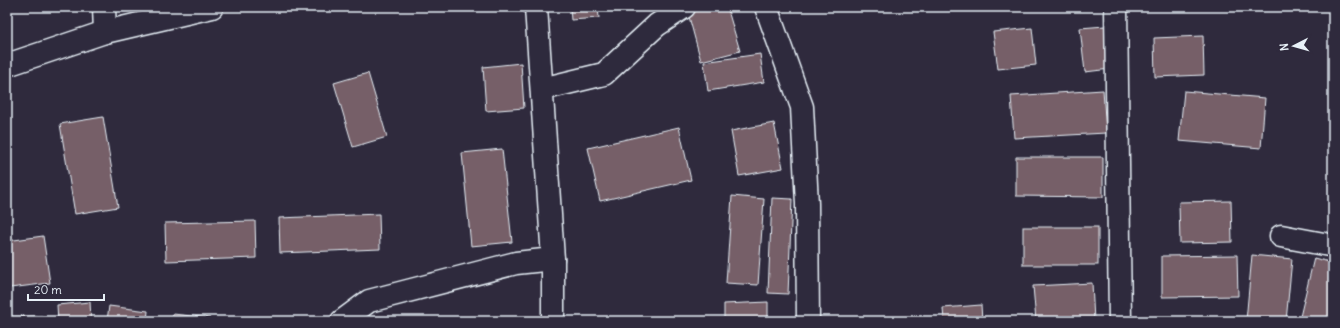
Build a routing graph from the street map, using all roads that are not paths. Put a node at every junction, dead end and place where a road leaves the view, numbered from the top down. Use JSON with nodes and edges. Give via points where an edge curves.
{"nodes":[{"id":1,"x":104,"y":7,"type":"edge"},
{"id":2,"x":212,"y":7,"type":"edge"},
{"id":3,"x":536,"y":7,"type":"edge"},
{"id":4,"x":684,"y":7,"type":"edge"},
{"id":5,"x":766,"y":7,"type":"edge"},
{"id":6,"x":1116,"y":7,"type":"edge"},
{"id":7,"x":105,"y":32,"type":"junction"},
{"id":8,"x":7,"y":66,"type":"edge"},
{"id":9,"x":542,"y":89,"type":"junction"},
{"id":10,"x":1281,"y":236,"type":"dead end"},
{"id":11,"x":1333,"y":244,"type":"edge"},
{"id":12,"x":553,"y":259,"type":"junction"},
{"id":13,"x":342,"y":321,"type":"edge"},
{"id":14,"x":553,"y":321,"type":"edge"},
{"id":15,"x":808,"y":321,"type":"edge"},
{"id":16,"x":1120,"y":321,"type":"edge"}],
"edges":[{"from":1,"to":7,"type":"street"},
{"from":2,"to":7,"type":"street"},
{"from":3,"to":9,"type":"street"},
{"from":4,"to":9,"type":"street","via":[[657,24],[604,74]]},
{"from":5,"to":15,"type":"street","via":[[802,107],[807,204]]},
{"from":6,"to":16,"type":"street"},
{"from":7,"to":8,"type":"street"},
{"from":9,"to":12,"type":"street"},
{"from":10,"to":11,"type":"street"},
{"from":12,"to":13,"type":"street","via":[[516,263],[369,301]]},
{"from":12,"to":14,"type":"street"}]}
